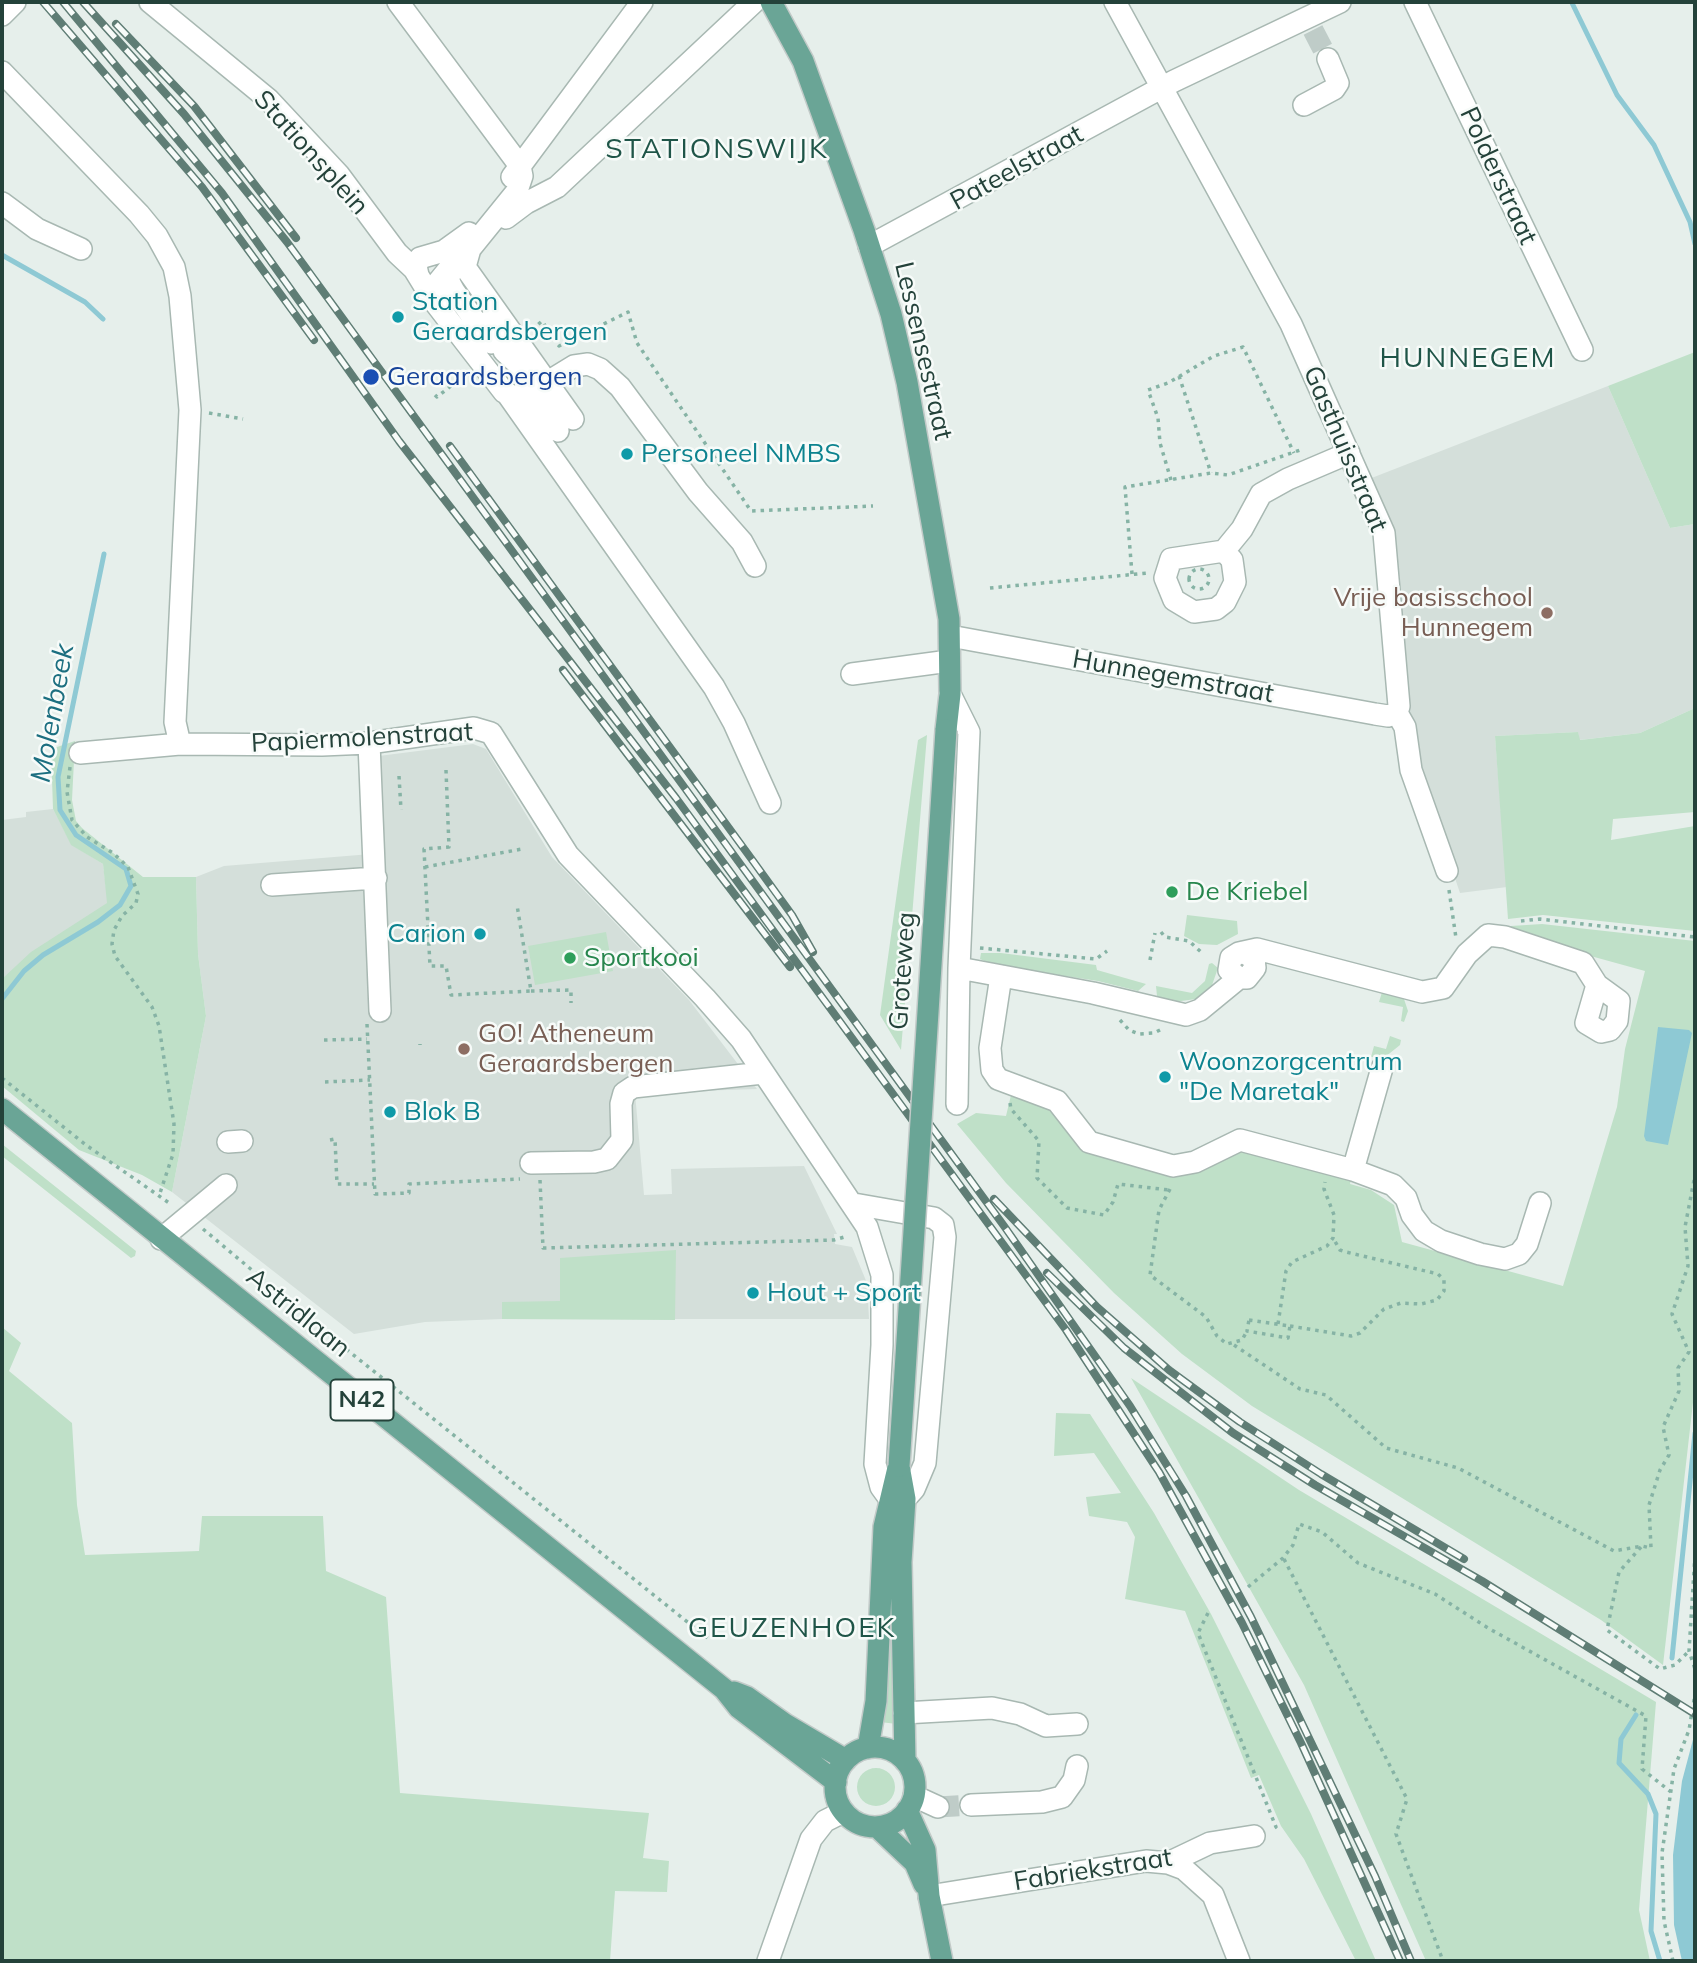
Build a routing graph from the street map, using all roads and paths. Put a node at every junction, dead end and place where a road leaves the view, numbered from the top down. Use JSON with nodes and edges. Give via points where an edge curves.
{"nodes":[{"id":1,"x":15,"y":2,"type":"edge"},
{"id":2,"x":150,"y":2,"type":"edge"},
{"id":3,"x":398,"y":2,"type":"edge"},
{"id":4,"x":642,"y":2,"type":"edge"},
{"id":5,"x":754,"y":2,"type":"edge"},
{"id":6,"x":771,"y":2,"type":"edge"},
{"id":7,"x":1115,"y":2,"type":"edge"},
{"id":8,"x":1340,"y":2,"type":"edge"},
{"id":9,"x":1415,"y":2,"type":"edge"},
{"id":10,"x":2,"y":15,"type":"edge"},
{"id":11,"x":1328,"y":59,"type":"tunnel mouth"},
{"id":12,"x":2,"y":73,"type":"edge"},
{"id":13,"x":1163,"y":87,"type":"junction"},
{"id":14,"x":1304,"y":105,"type":"dead end"},
{"id":15,"x":535,"y":146,"type":"junction"},
{"id":16,"x":514,"y":157,"type":"junction"},
{"id":17,"x":565,"y":180,"type":"junction"},
{"id":18,"x":2,"y":203,"type":"edge"},
{"id":19,"x":869,"y":246,"type":"junction"},
{"id":20,"x":81,"y":249,"type":"dead end"},
{"id":21,"x":435,"y":269,"type":"junction"},
{"id":22,"x":498,"y":350,"type":"junction"},
{"id":23,"x":1582,"y":350,"type":"dead end"},
{"id":24,"x":1179,"y":376,"type":"junction"},
{"id":25,"x":534,"y":389,"type":"junction"},
{"id":26,"x":435,"y":395,"type":"dead end"},
{"id":27,"x":218,"y":414,"type":"dead end"},
{"id":28,"x":243,"y":419,"type":"dead end"},
{"id":29,"x":1305,"y":449,"type":"dead end"},
{"id":30,"x":1294,"y":453,"type":"junction"},
{"id":31,"x":1349,"y":453,"type":"junction"},
{"id":32,"x":1212,"y":473,"type":"junction"},
{"id":33,"x":1171,"y":480,"type":"junction"},
{"id":34,"x":873,"y":506,"type":"dead end"},
{"id":35,"x":1224,"y":551,"type":"junction"},
{"id":36,"x":755,"y":566,"type":"dead end"},
{"id":37,"x":1206,"y":572,"type":"joint"},
{"id":38,"x":990,"y":588,"type":"dead end"},
{"id":39,"x":950,"y":636,"type":"junction"},
{"id":40,"x":949,"y":661,"type":"junction"},
{"id":41,"x":852,"y":674,"type":"dead end"},
{"id":42,"x":950,"y":694,"type":"junction"},
{"id":43,"x":1397,"y":713,"type":"junction"},
{"id":44,"x":946,"y":730,"type":"joint"},
{"id":45,"x":369,"y":743,"type":"junction"},
{"id":46,"x":180,"y":744,"type":"junction"},
{"id":47,"x":80,"y":754,"type":"joint"},
{"id":48,"x":446,"y":770,"type":"dead end"},
{"id":49,"x":399,"y":776,"type":"dead end"},
{"id":50,"x":770,"y":803,"type":"dead end"},
{"id":51,"x":401,"y":810,"type":"dead end"},
{"id":52,"x":522,"y":849,"type":"dead end"},
{"id":53,"x":425,"y":867,"type":"junction"},
{"id":54,"x":1447,"y":871,"type":"joint"},
{"id":55,"x":376,"y":878,"type":"junction"},
{"id":56,"x":272,"y":885,"type":"dead end"},
{"id":57,"x":517,"y":905,"type":"dead end"},
{"id":58,"x":1161,"y":932,"type":"dead end"},
{"id":59,"x":1154,"y":933,"type":"dead end"},
{"id":60,"x":1488,"y":935,"type":"junction"},
{"id":61,"x":1695,"y":936,"type":"edge"},
{"id":62,"x":1456,"y":941,"type":"dead end"},
{"id":63,"x":1107,"y":951,"type":"dead end"},
{"id":64,"x":1201,"y":952,"type":"dead end"},
{"id":65,"x":959,"y":958,"type":"junction"},
{"id":66,"x":1150,"y":960,"type":"dead end"},
{"id":67,"x":1001,"y":976,"type":"junction"},
{"id":68,"x":1597,"y":985,"type":"dead end"},
{"id":69,"x":531,"y":991,"type":"junction"},
{"id":70,"x":571,"y":1003,"type":"dead end"},
{"id":71,"x":380,"y":1011,"type":"joint"},
{"id":72,"x":368,"y":1039,"type":"junction"},
{"id":73,"x":324,"y":1040,"type":"dead end"},
{"id":74,"x":1381,"y":1068,"type":"dead end"},
{"id":75,"x":763,"y":1073,"type":"junction"},
{"id":76,"x":2,"y":1079,"type":"edge"},
{"id":77,"x":370,"y":1080,"type":"junction"},
{"id":78,"x":325,"y":1082,"type":"dead end"},
{"id":79,"x":1016,"y":1088,"type":"junction"},
{"id":80,"x":957,"y":1104,"type":"dead end"},
{"id":81,"x":2,"y":1110,"type":"edge"},
{"id":82,"x":330,"y":1140,"type":"dead end"},
{"id":83,"x":531,"y":1163,"type":"dead end"},
{"id":84,"x":1173,"y":1167,"type":"junction"},
{"id":85,"x":1343,"y":1167,"type":"junction"},
{"id":86,"x":1695,"y":1175,"type":"edge"},
{"id":87,"x":374,"y":1184,"type":"junction"},
{"id":88,"x":226,"y":1185,"type":"dead end"},
{"id":89,"x":390,"y":1187,"type":"dead end"},
{"id":90,"x":1169,"y":1190,"type":"junction"},
{"id":91,"x":390,"y":1194,"type":"junction"},
{"id":92,"x":159,"y":1196,"type":"junction"},
{"id":93,"x":1540,"y":1203,"type":"dead end"},
{"id":94,"x":854,"y":1204,"type":"junction"},
{"id":95,"x":188,"y":1217,"type":"junction"},
{"id":96,"x":848,"y":1236,"type":"dead end"},
{"id":97,"x":1333,"y":1238,"type":"junction"},
{"id":98,"x":161,"y":1239,"type":"junction"},
{"id":99,"x":1278,"y":1324,"type":"junction"},
{"id":100,"x":1290,"y":1326,"type":"junction"},
{"id":101,"x":1247,"y":1331,"type":"junction"},
{"id":102,"x":1234,"y":1345,"type":"junction"},
{"id":103,"x":897,"y":1498,"type":"junction"},
{"id":104,"x":1642,"y":1546,"type":"junction"},
{"id":105,"x":1695,"y":1555,"type":"edge"},
{"id":106,"x":1283,"y":1558,"type":"junction"},
{"id":107,"x":1248,"y":1587,"type":"dead end"},
{"id":108,"x":1208,"y":1613,"type":"dead end"},
{"id":109,"x":710,"y":1640,"type":"dead end"},
{"id":110,"x":1689,"y":1651,"type":"junction"},
{"id":111,"x":1695,"y":1669,"type":"edge"},
{"id":112,"x":724,"y":1689,"type":"junction"},
{"id":113,"x":1695,"y":1694,"type":"edge"},
{"id":114,"x":904,"y":1713,"type":"junction"},
{"id":115,"x":1077,"y":1724,"type":"dead end"},
{"id":116,"x":868,"y":1748,"type":"junction"},
{"id":117,"x":846,"y":1760,"type":"junction"},
{"id":118,"x":905,"y":1761,"type":"junction"},
{"id":119,"x":1077,"y":1766,"type":"dead end"},
{"id":120,"x":836,"y":1782,"type":"junction"},
{"id":121,"x":1671,"y":1792,"type":"junction"},
{"id":122,"x":911,"y":1803,"type":"junction"},
{"id":123,"x":971,"y":1805,"type":"tunnel mouth"},
{"id":124,"x":938,"y":1807,"type":"tunnel mouth"},
{"id":125,"x":843,"y":1812,"type":"junction"},
{"id":126,"x":877,"y":1827,"type":"junction"},
{"id":127,"x":1254,"y":1836,"type":"joint"},
{"id":128,"x":1168,"y":1863,"type":"junction"},
{"id":129,"x":929,"y":1896,"type":"junction"},
{"id":130,"x":768,"y":1961,"type":"edge"},
{"id":131,"x":942,"y":1961,"type":"edge"},
{"id":132,"x":1239,"y":1961,"type":"edge"},
{"id":133,"x":1443,"y":1961,"type":"edge"},
{"id":134,"x":1673,"y":1961,"type":"edge"}],
"edges":[{"from":1,"to":10,"type":"street"},
{"from":2,"to":21,"type":"street","name":"Stationsplein","via":[[268,99]]},
{"from":3,"to":16,"type":"street"},
{"from":4,"to":15,"type":"street"},
{"from":5,"to":17,"type":"street"},
{"from":6,"to":19,"type":"main road","name":"Lessensestraat","via":[[803,61]]},
{"from":7,"to":13,"type":"street","name":"Gasthuisstraat"},
{"from":8,"to":13,"type":"street","name":"Pateelstraat","via":[[1310,24]]},
{"from":9,"to":23,"type":"street","name":"Polderstraat"},
{"from":11,"to":14,"type":"street","via":[[1338,83]]},
{"from":12,"to":46,"type":"street","via":[[139,214],[174,267],[190,410],[175,722]]},
{"from":13,"to":19,"type":"street","name":"Pateelstraat"},
{"from":13,"to":31,"type":"street","name":"Gasthuisstraat","via":[[1291,324]]},
{"from":15,"to":16,"type":"street"},
{"from":15,"to":17,"type":"street","via":[[531,162],[535,174],[549,181]]},
{"from":16,"to":21,"type":"street","via":[[472,231],[444,251]]},
{"from":16,"to":21,"type":"street","via":[[522,176],[517,191]]},
{"from":17,"to":21,"type":"street"},
{"from":18,"to":20,"type":"street","via":[[27,223]]},
{"from":19,"to":39,"type":"main road","name":"Lessensestraat","via":[[907,382]]},
{"from":21,"to":22,"type":"street","name":"Stationsplein"},
{"from":21,"to":22,"type":"street","name":"Stationsplein"},
{"from":21,"to":22,"type":"street","name":"Stationsplein","via":[[465,267]]},
{"from":22,"to":25,"type":"street","name":"Stationsplein"},
{"from":22,"to":25,"type":"street","via":[[519,365]]},
{"from":22,"to":26,"type":"path"},
{"from":22,"to":34,"type":"path","via":[[542,321],[559,346],[628,312],[637,343],[751,511]]},
{"from":24,"to":30,"type":"path","via":[[1214,356],[1242,347]]},
{"from":24,"to":32,"type":"path"},
{"from":24,"to":33,"type":"path","via":[[1148,390]]},
{"from":25,"to":25,"type":"street","name":"Stationsplein","via":[[562,428]]},
{"from":25,"to":36,"type":"street","via":[[574,366],[588,364],[610,376],[742,542]]},
{"from":25,"to":50,"type":"street","via":[[714,687]]},
{"from":27,"to":28,"type":"path"},
{"from":29,"to":30,"type":"path"},
{"from":30,"to":32,"type":"path","via":[[1228,475]]},
{"from":31,"to":35,"type":"street","via":[[1261,494]]},
{"from":31,"to":43,"type":"street","name":"Gasthuisstraat","via":[[1384,533]]},
{"from":32,"to":33,"type":"path"},
{"from":33,"to":38,"type":"path","via":[[1125,487],[1135,574]]},
{"from":35,"to":35,"type":"street","via":[[1232,560],[1235,582],[1225,602],[1216,609],[1194,612],[1183,608],[1167,590],[1171,559]]},
{"from":37,"to":37,"type":"path","via":[[1192,572],[1191,584],[1205,586]]},
{"from":39,"to":40,"type":"main road","name":"Lessensestraat"},
{"from":39,"to":43,"type":"street","name":"Hunnegemstraat","via":[[1388,716]]},
{"from":40,"to":41,"type":"street"},
{"from":40,"to":42,"type":"main road","name":"Lessensestraat"},
{"from":42,"to":44,"type":"main road","name":"Lessensestraat"},
{"from":42,"to":65,"type":"street","name":"Groteweg","via":[[969,732]]},
{"from":43,"to":54,"type":"street","name":"Gasthuisstraat","via":[[1405,727],[1411,770]]},
{"from":44,"to":103,"type":"main road","name":"Groteweg","bridge":true},
{"from":45,"to":46,"type":"street","name":"Papiermolenstraat"},
{"from":45,"to":55,"type":"street"},
{"from":45,"to":75,"type":"street","name":"Papiermolenstraat","via":[[474,728],[491,733],[568,855],[705,998]]},
{"from":46,"to":47,"type":"street","name":"Papiermolenstraat"},
{"from":47,"to":92,"type":"path","via":[[70,766],[67,792],[72,820],[128,867],[138,894],[136,903],[122,916],[112,944],[115,956],[152,1007],[161,1038],[174,1124],[173,1154]]},
{"from":48,"to":53,"type":"path","via":[[449,847],[424,849]]},
{"from":49,"to":51,"type":"path"},
{"from":52,"to":53,"type":"path"},
{"from":53,"to":69,"type":"path","via":[[430,966],[446,966],[451,995]]},
{"from":54,"to":62,"type":"path"},
{"from":55,"to":56,"type":"street"},
{"from":55,"to":71,"type":"street"},
{"from":57,"to":69,"type":"path"},
{"from":58,"to":64,"type":"path","via":[[1165,937],[1189,941]]},
{"from":59,"to":66,"type":"path"},
{"from":60,"to":61,"type":"path","via":[[1514,922],[1540,919]]},
{"from":60,"to":67,"type":"street","via":[[1467,954],[1443,988],[1422,992],[1257,949],[1200,1010],[1186,1015]]},
{"from":60,"to":68,"type":"street","via":[[1572,957],[1590,971]]},
{"from":63,"to":65,"type":"path","via":[[1096,959]]},
{"from":65,"to":67,"type":"street"},
{"from":65,"to":80,"type":"street","name":"Groteweg"},
{"from":67,"to":79,"type":"street","via":[[990,1048],[992,1070],[998,1079]]},
{"from":69,"to":70,"type":"path","via":[[571,990]]},
{"from":71,"to":72,"type":"path","via":[[366,1011]]},
{"from":72,"to":73,"type":"path"},
{"from":72,"to":77,"type":"path"},
{"from":74,"to":85,"type":"street"},
{"from":75,"to":83,"type":"street","via":[[633,1087],[624,1093],[621,1104],[622,1140],[607,1158]]},
{"from":75,"to":94,"type":"street","name":"Papiermolenstraat"},
{"from":76,"to":92,"type":"path","via":[[86,1146]]},
{"from":77,"to":78,"type":"path"},
{"from":77,"to":87,"type":"path"},
{"from":79,"to":84,"type":"street","via":[[1056,1101],[1089,1143]]},
{"from":79,"to":90,"type":"path","via":[[1011,1109],[1039,1141],[1037,1178],[1067,1208],[1104,1215],[1118,1184]]},
{"from":81,"to":98,"type":"main road","name":"Astridlaan","number":"N42"},
{"from":82,"to":87,"type":"path","via":[[335,1139],[337,1184]]},
{"from":84,"to":85,"type":"street","via":[[1195,1162],[1240,1140]]},
{"from":84,"to":90,"type":"path"},
{"from":85,"to":93,"type":"street","via":[[1393,1185],[1406,1198],[1424,1231],[1441,1241],[1505,1259],[1518,1255],[1527,1244]]},
{"from":85,"to":97,"type":"path","via":[[1324,1189],[1334,1215]]},
{"from":86,"to":104,"type":"path","via":[[1685,1227],[1688,1266],[1672,1314],[1689,1352],[1678,1368],[1679,1391],[1662,1427],[1669,1455],[1648,1505],[1651,1548]]},
{"from":87,"to":91,"type":"path","via":[[375,1194]]},
{"from":88,"to":95,"type":"street"},
{"from":89,"to":91,"type":"path"},
{"from":90,"to":102,"type":"path","via":[[1159,1210],[1150,1275],[1206,1317],[1216,1336]]},
{"from":91,"to":96,"type":"path","via":[[409,1194],[409,1184],[540,1178],[543,1248]]},
{"from":92,"to":95,"type":"path"},
{"from":94,"to":103,"type":"street","name":"Groteweg","via":[[867,1227],[882,1275],[875,1464],[881,1487]]},
{"from":94,"to":103,"type":"street","name":"Groteweg","via":[[934,1219],[943,1225],[945,1237],[925,1463],[914,1489]]},
{"from":95,"to":98,"type":"street"},
{"from":95,"to":109,"type":"path"},
{"from":97,"to":99,"type":"path","via":[[1327,1246],[1292,1262],[1286,1271]]},
{"from":97,"to":100,"type":"path","via":[[1340,1250],[1438,1274],[1444,1280],[1444,1291],[1437,1300],[1384,1309],[1351,1336]]},
{"from":98,"to":112,"type":"main road","name":"Astridlaan","number":"N42"},
{"from":99,"to":100,"type":"path"},
{"from":99,"to":101,"type":"path","via":[[1249,1320]]},
{"from":100,"to":101,"type":"path","via":[[1288,1338]]},
{"from":101,"to":102,"type":"path"},
{"from":102,"to":104,"type":"path","via":[[1300,1389],[1326,1395],[1386,1448],[1458,1468],[1614,1551]]},
{"from":103,"to":114,"type":"main road","name":"Groteweg"},
{"from":103,"to":116,"type":"main road","name":"Groteweg","via":[[884,1527],[876,1701]]},
{"from":104,"to":110,"type":"path","via":[[1619,1572],[1607,1630],[1660,1669],[1675,1665]]},
{"from":105,"to":110,"type":"path"},
{"from":106,"to":107,"type":"path"},
{"from":106,"to":121,"type":"path","via":[[1293,1545],[1299,1524],[1322,1532],[1359,1563],[1435,1594],[1646,1716],[1642,1769]]},
{"from":106,"to":133,"type":"path","via":[[1407,1799],[1396,1834]]},
{"from":108,"to":127,"type":"path","via":[[1198,1633],[1276,1827]]},
{"from":110,"to":111,"type":"path"},
{"from":112,"to":117,"type":"main road","name":"Astridlaan","number":"N42","via":[[747,1697]]},
{"from":112,"to":120,"type":"main road","name":"Astridlaan","number":"N42","via":[[739,1708]]},
{"from":113,"to":121,"type":"path"},
{"from":114,"to":115,"type":"street","via":[[992,1708],[1046,1726]]},
{"from":114,"to":118,"type":"main road","name":"Groteweg"},
{"from":116,"to":117,"type":"main road"},
{"from":116,"to":118,"type":"main road","via":[[894,1751]]},
{"from":117,"to":120,"type":"main road"},
{"from":118,"to":122,"type":"main road","name":"Groteweg","via":[[913,1773]]},
{"from":119,"to":123,"type":"street","via":[[1062,1797]]},
{"from":120,"to":125,"type":"main road"},
{"from":121,"to":134,"type":"path","via":[[1662,1853],[1664,1921]]},
{"from":122,"to":124,"type":"street"},
{"from":122,"to":126,"type":"main road","via":[[898,1819]]},
{"from":122,"to":129,"type":"main road","name":"Groteweg","via":[[925,1850]]},
{"from":125,"to":126,"type":"main road","name":"Groteweg","via":[[853,1822]]},
{"from":125,"to":130,"type":"street","via":[[825,1821],[807,1847]]},
{"from":126,"to":129,"type":"main road","name":"Groteweg","via":[[915,1863]]},
{"from":127,"to":128,"type":"street","name":"Fabriekstraat","via":[[1210,1843]]},
{"from":128,"to":129,"type":"street","name":"Fabriekstraat","via":[[1146,1861]]},
{"from":128,"to":132,"type":"street","via":[[1184,1869],[1213,1895]]},
{"from":129,"to":131,"type":"main road","name":"Groteweg"}]}
